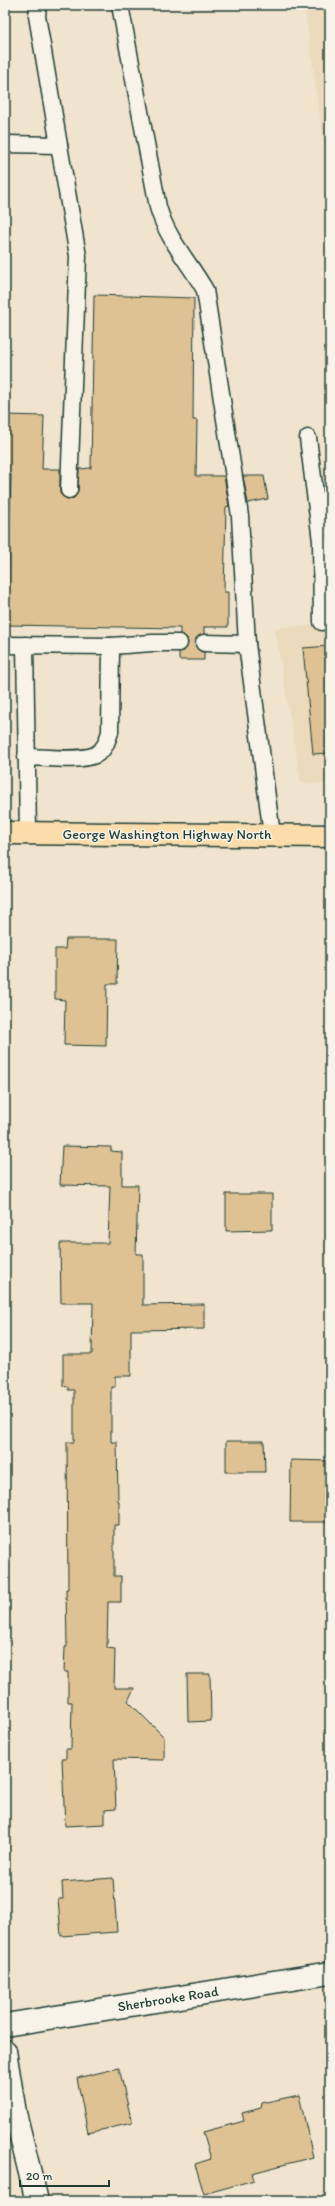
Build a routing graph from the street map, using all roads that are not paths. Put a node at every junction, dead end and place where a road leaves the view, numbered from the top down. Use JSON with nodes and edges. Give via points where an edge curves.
{"nodes":[{"id":1,"x":38,"y":5,"type":"edge"},
{"id":2,"x":120,"y":5,"type":"edge"},
{"id":3,"x":5,"y":144,"type":"edge"},
{"id":4,"x":59,"y":145,"type":"junction"},
{"id":5,"x":308,"y":438,"type":"dead end"},
{"id":6,"x":69,"y":490,"type":"dead end"},
{"id":7,"x":325,"y":541,"type":"edge"},
{"id":8,"x":322,"y":622,"type":"dead end"},
{"id":9,"x":180,"y":643,"type":"dead end"},
{"id":10,"x":204,"y":643,"type":"dead end"},
{"id":11,"x":247,"y":644,"type":"junction"},
{"id":12,"x":5,"y":645,"type":"edge"},
{"id":13,"x":25,"y":645,"type":"junction"},
{"id":14,"x":111,"y":646,"type":"junction"},
{"id":15,"x":26,"y":757,"type":"junction"},
{"id":16,"x":5,"y":832,"type":"edge"},
{"id":17,"x":28,"y":833,"type":"junction"},
{"id":18,"x":272,"y":835,"type":"junction"},
{"id":19,"x":330,"y":836,"type":"edge"},
{"id":20,"x":330,"y":1973,"type":"edge"},
{"id":21,"x":5,"y":2025,"type":"edge"},
{"id":22,"x":5,"y":2051,"type":"edge"},
{"id":23,"x":37,"y":2201,"type":"edge"}],
"edges":[{"from":1,"to":4,"type":"lane","via":[[37,16]]},
{"from":2,"to":11,"type":"lane","via":[[163,225],[205,290],[240,516]]},
{"from":3,"to":4,"type":"lane"},
{"from":4,"to":6,"type":"lane","via":[[78,256]]},
{"from":5,"to":7,"type":"lane"},
{"from":7,"to":8,"type":"lane"},
{"from":9,"to":14,"type":"lane","via":[[152,642]]},
{"from":10,"to":11,"type":"lane"},
{"from":11,"to":18,"type":"lane"},
{"from":12,"to":13,"type":"lane"},
{"from":13,"to":14,"type":"lane"},
{"from":13,"to":15,"type":"lane"},
{"from":14,"to":15,"type":"lane","via":[[110,732],[106,745],[96,755],[83,758]]},
{"from":15,"to":17,"type":"lane"},
{"from":16,"to":17,"type":"main road","name":"George Washington Highway North"},
{"from":17,"to":18,"type":"main road","name":"George Washington Highway North"},
{"from":18,"to":19,"type":"main road","name":"George Washington Highway North"},
{"from":20,"to":21,"type":"street","name":"Sherbrooke Road"},
{"from":22,"to":23,"type":"street","via":[[15,2113]]}]}
